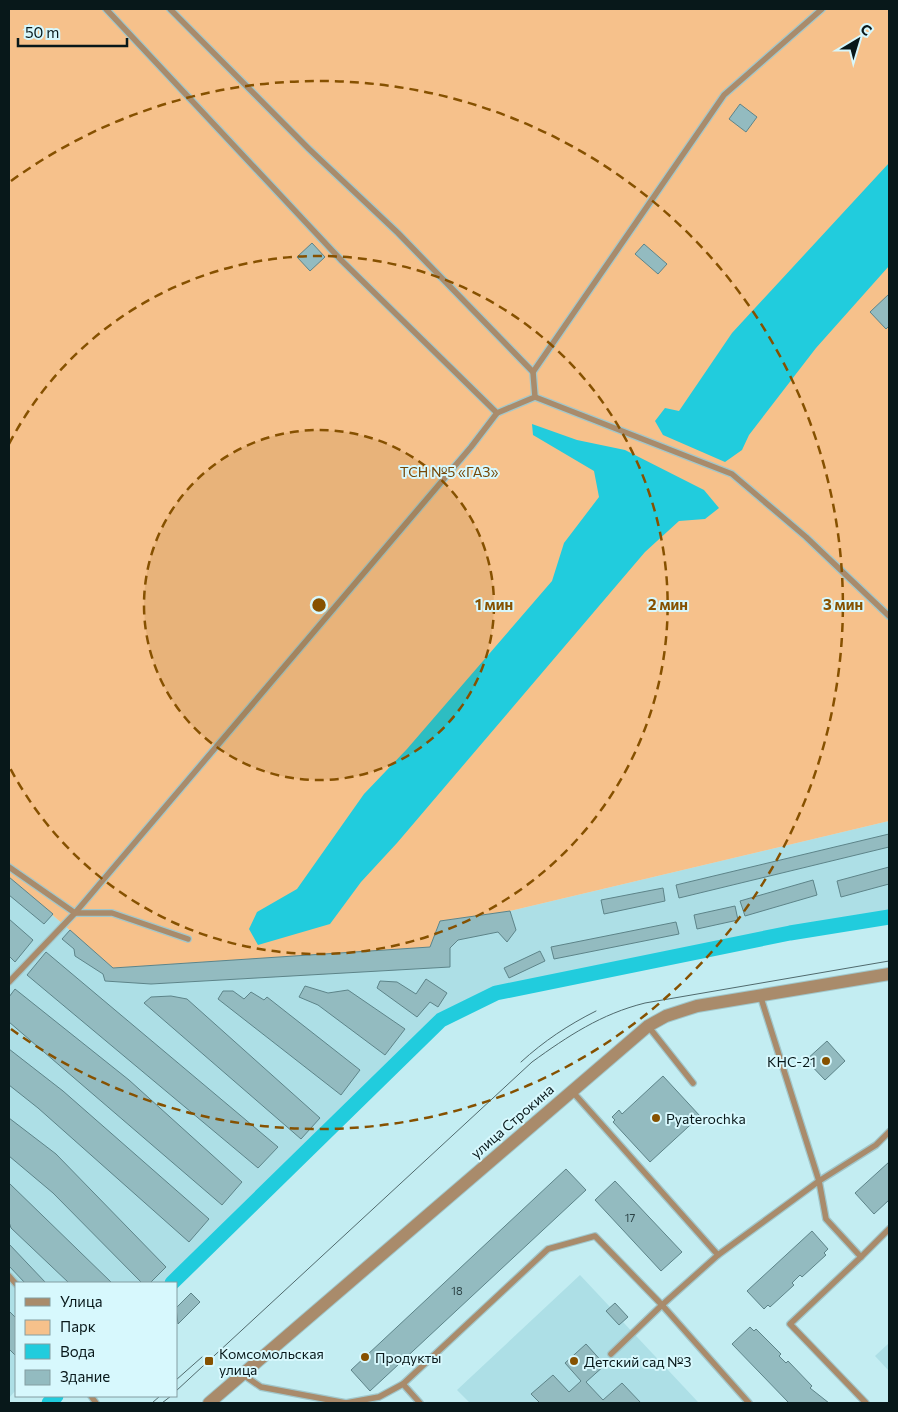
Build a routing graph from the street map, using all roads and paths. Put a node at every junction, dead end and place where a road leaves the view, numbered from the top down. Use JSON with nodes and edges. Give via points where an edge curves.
{"nodes":[{"id":1,"x":106,"y":9,"type":"edge"},
{"id":2,"x":170,"y":9,"type":"edge"},
{"id":3,"x":822,"y":9,"type":"edge"},
{"id":4,"x":533,"y":372,"type":"junction"},
{"id":5,"x":535,"y":397,"type":"junction"},
{"id":6,"x":497,"y":414,"type":"junction"},
{"id":7,"x":889,"y":616,"type":"edge"},
{"id":8,"x":9,"y":867,"type":"edge"},
{"id":9,"x":75,"y":913,"type":"junction"},
{"id":10,"x":188,"y":939,"type":"dead end"},
{"id":11,"x":889,"y":974,"type":"edge"},
{"id":12,"x":9,"y":982,"type":"edge"},
{"id":13,"x":760,"y":995,"type":"junction"},
{"id":14,"x":648,"y":1026,"type":"junction"},
{"id":15,"x":693,"y":1083,"type":"dead end"},
{"id":16,"x":571,"y":1090,"type":"junction"},
{"id":17,"x":889,"y":1132,"type":"edge"},
{"id":18,"x":819,"y":1181,"type":"junction"},
{"id":19,"x":889,"y":1229,"type":"edge"},
{"id":20,"x":718,"y":1255,"type":"junction"},
{"id":21,"x":861,"y":1256,"type":"junction"},
{"id":22,"x":662,"y":1304,"type":"junction"},
{"id":23,"x":611,"y":1354,"type":"dead end"},
{"id":24,"x":242,"y":1374,"type":"junction"},
{"id":25,"x":403,"y":1384,"type":"junction"},
{"id":26,"x":208,"y":1403,"type":"edge"},
{"id":27,"x":420,"y":1403,"type":"edge"},
{"id":28,"x":749,"y":1403,"type":"edge"},
{"id":29,"x":866,"y":1403,"type":"edge"}],
"edges":[{"from":1,"to":6,"type":"lane","via":[[342,261]]},
{"from":2,"to":4,"type":"lane","via":[[398,233]]},
{"from":3,"to":4,"type":"lane","via":[[724,95]]},
{"from":4,"to":5,"type":"lane"},
{"from":5,"to":6,"type":"lane"},
{"from":5,"to":7,"type":"lane","via":[[732,474],[806,537]]},
{"from":6,"to":9,"type":"lane"},
{"from":8,"to":9,"type":"lane"},
{"from":9,"to":10,"type":"lane","via":[[112,913]]},
{"from":9,"to":12,"type":"lane"},
{"from":11,"to":13,"type":"street","name":"улица Строкина"},
{"from":13,"to":14,"type":"street","name":"улица Строкина","via":[[696,1006]]},
{"from":13,"to":18,"type":"lane"},
{"from":14,"to":15,"type":"lane"},
{"from":14,"to":16,"type":"street","name":"улица Строкина"},
{"from":16,"to":20,"type":"lane"},
{"from":16,"to":24,"type":"street","name":"улица Строкина"},
{"from":17,"to":18,"type":"lane","via":[[876,1145]]},
{"from":18,"to":20,"type":"lane"},
{"from":18,"to":21,"type":"lane","via":[[826,1219]]},
{"from":19,"to":21,"type":"lane"},
{"from":20,"to":22,"type":"lane"},
{"from":21,"to":29,"type":"lane","via":[[790,1324]]},
{"from":22,"to":23,"type":"lane"},
{"from":22,"to":25,"type":"lane","via":[[595,1236],[548,1249]]},
{"from":22,"to":28,"type":"lane"},
{"from":24,"to":25,"type":"lane","via":[[261,1387],[346,1403],[379,1397]]},
{"from":24,"to":26,"type":"street","name":"улица Строкина"},
{"from":25,"to":27,"type":"lane"}]}
